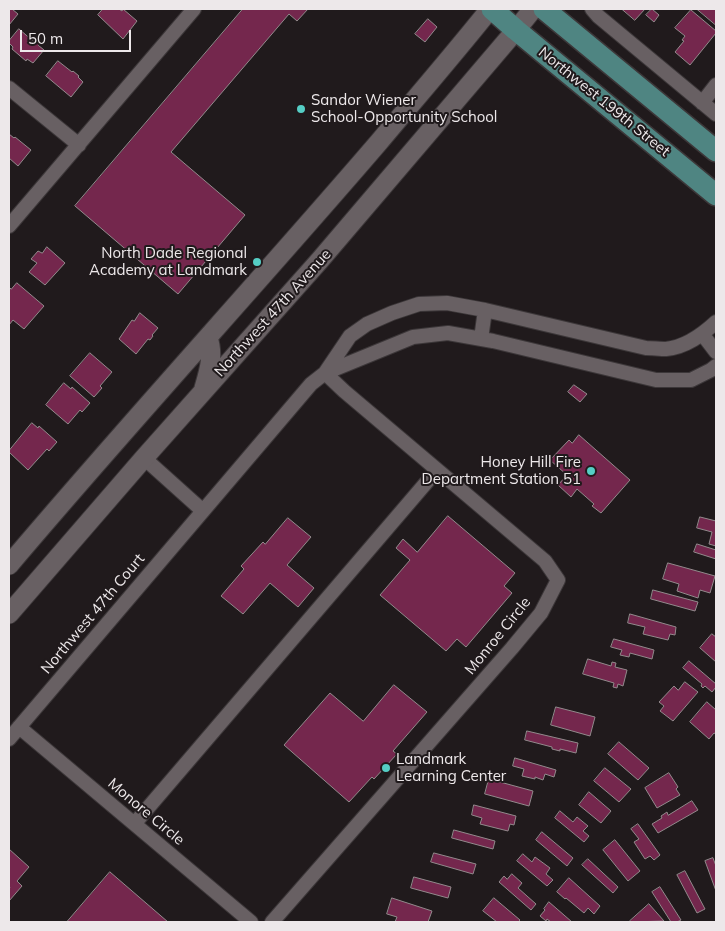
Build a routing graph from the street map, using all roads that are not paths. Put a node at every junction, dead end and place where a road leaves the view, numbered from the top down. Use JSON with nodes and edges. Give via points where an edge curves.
{"nodes":[{"id":1,"x":491,"y":9,"type":"edge"},
{"id":2,"x":533,"y":9,"type":"edge"},
{"id":3,"x":544,"y":9,"type":"edge"},
{"id":4,"x":592,"y":9,"type":"edge"},
{"id":5,"x":186,"y":12,"type":"edge"},
{"id":6,"x":516,"y":30,"type":"junction"},
{"id":7,"x":716,"y":85,"type":"edge"},
{"id":8,"x":9,"y":88,"type":"edge"},
{"id":9,"x":702,"y":103,"type":"junction"},
{"id":10,"x":716,"y":114,"type":"edge"},
{"id":11,"x":79,"y":146,"type":"junction"},
{"id":12,"x":716,"y":151,"type":"edge"},
{"id":13,"x":716,"y":195,"type":"edge"},
{"id":14,"x":9,"y":226,"type":"edge"},
{"id":15,"x":485,"y":310,"type":"junction"},
{"id":16,"x":716,"y":322,"type":"edge"},
{"id":17,"x":703,"y":335,"type":"junction"},
{"id":18,"x":208,"y":338,"type":"junction"},
{"id":19,"x":481,"y":339,"type":"junction"},
{"id":20,"x":716,"y":352,"type":"edge"},
{"id":21,"x":716,"y":366,"type":"edge"},
{"id":22,"x":325,"y":373,"type":"junction"},
{"id":23,"x":203,"y":392,"type":"junction"},
{"id":24,"x":144,"y":458,"type":"junction"},
{"id":25,"x":437,"y":470,"type":"junction"},
{"id":26,"x":203,"y":511,"type":"junction"},
{"id":27,"x":9,"y":565,"type":"edge"},
{"id":28,"x":9,"y":614,"type":"edge"},
{"id":29,"x":18,"y":727,"type":"junction"},
{"id":30,"x":9,"y":738,"type":"edge"},
{"id":31,"x":135,"y":823,"type":"junction"},
{"id":32,"x":252,"y":922,"type":"edge"},
{"id":33,"x":272,"y":922,"type":"edge"}],
"edges":[{"from":1,"to":6,"type":"main road","name":"Northwest 199th Street"},
{"from":1,"to":18,"type":"main road"},
{"from":2,"to":6,"type":"main road","name":"Northwest 47th Avenue"},
{"from":3,"to":12,"type":"main road"},
{"from":4,"to":9,"type":"street"},
{"from":5,"to":11,"type":"street"},
{"from":6,"to":13,"type":"main road","name":"Northwest 199th Street"},
{"from":6,"to":23,"type":"main road","name":"Northwest 47th Avenue"},
{"from":7,"to":9,"type":"street"},
{"from":8,"to":11,"type":"street"},
{"from":9,"to":10,"type":"street"},
{"from":11,"to":14,"type":"street"},
{"from":15,"to":17,"type":"street","via":[[646,348],[666,349]]},
{"from":15,"to":19,"type":"street"},
{"from":15,"to":22,"type":"street","via":[[447,303],[419,304],[392,313],[350,336]]},
{"from":16,"to":17,"type":"street"},
{"from":17,"to":20,"type":"street"},
{"from":18,"to":23,"type":"main road","via":[[210,365]]},
{"from":18,"to":27,"type":"main road"},
{"from":19,"to":21,"type":"street","via":[[656,380],[691,380]]},
{"from":19,"to":22,"type":"street","via":[[448,333],[413,337]]},
{"from":22,"to":25,"type":"street","name":"Monroe Circle"},
{"from":22,"to":26,"type":"street","name":"Northwest 47th Court","via":[[311,384]]},
{"from":23,"to":24,"type":"main road","name":"Northwest 47th Avenue"},
{"from":24,"to":26,"type":"street"},
{"from":24,"to":28,"type":"main road","name":"Northwest 47th Avenue"},
{"from":25,"to":31,"type":"street"},
{"from":25,"to":33,"type":"street","name":"Monroe Circle","via":[[545,561],[558,580],[541,612],[512,648]]},
{"from":26,"to":29,"type":"street","name":"Northwest 47th Court"},
{"from":29,"to":30,"type":"street","name":"Northwest 47th Court"},
{"from":29,"to":31,"type":"street","name":"Monore Circle"},
{"from":31,"to":32,"type":"street","name":"Monore Circle"}]}
